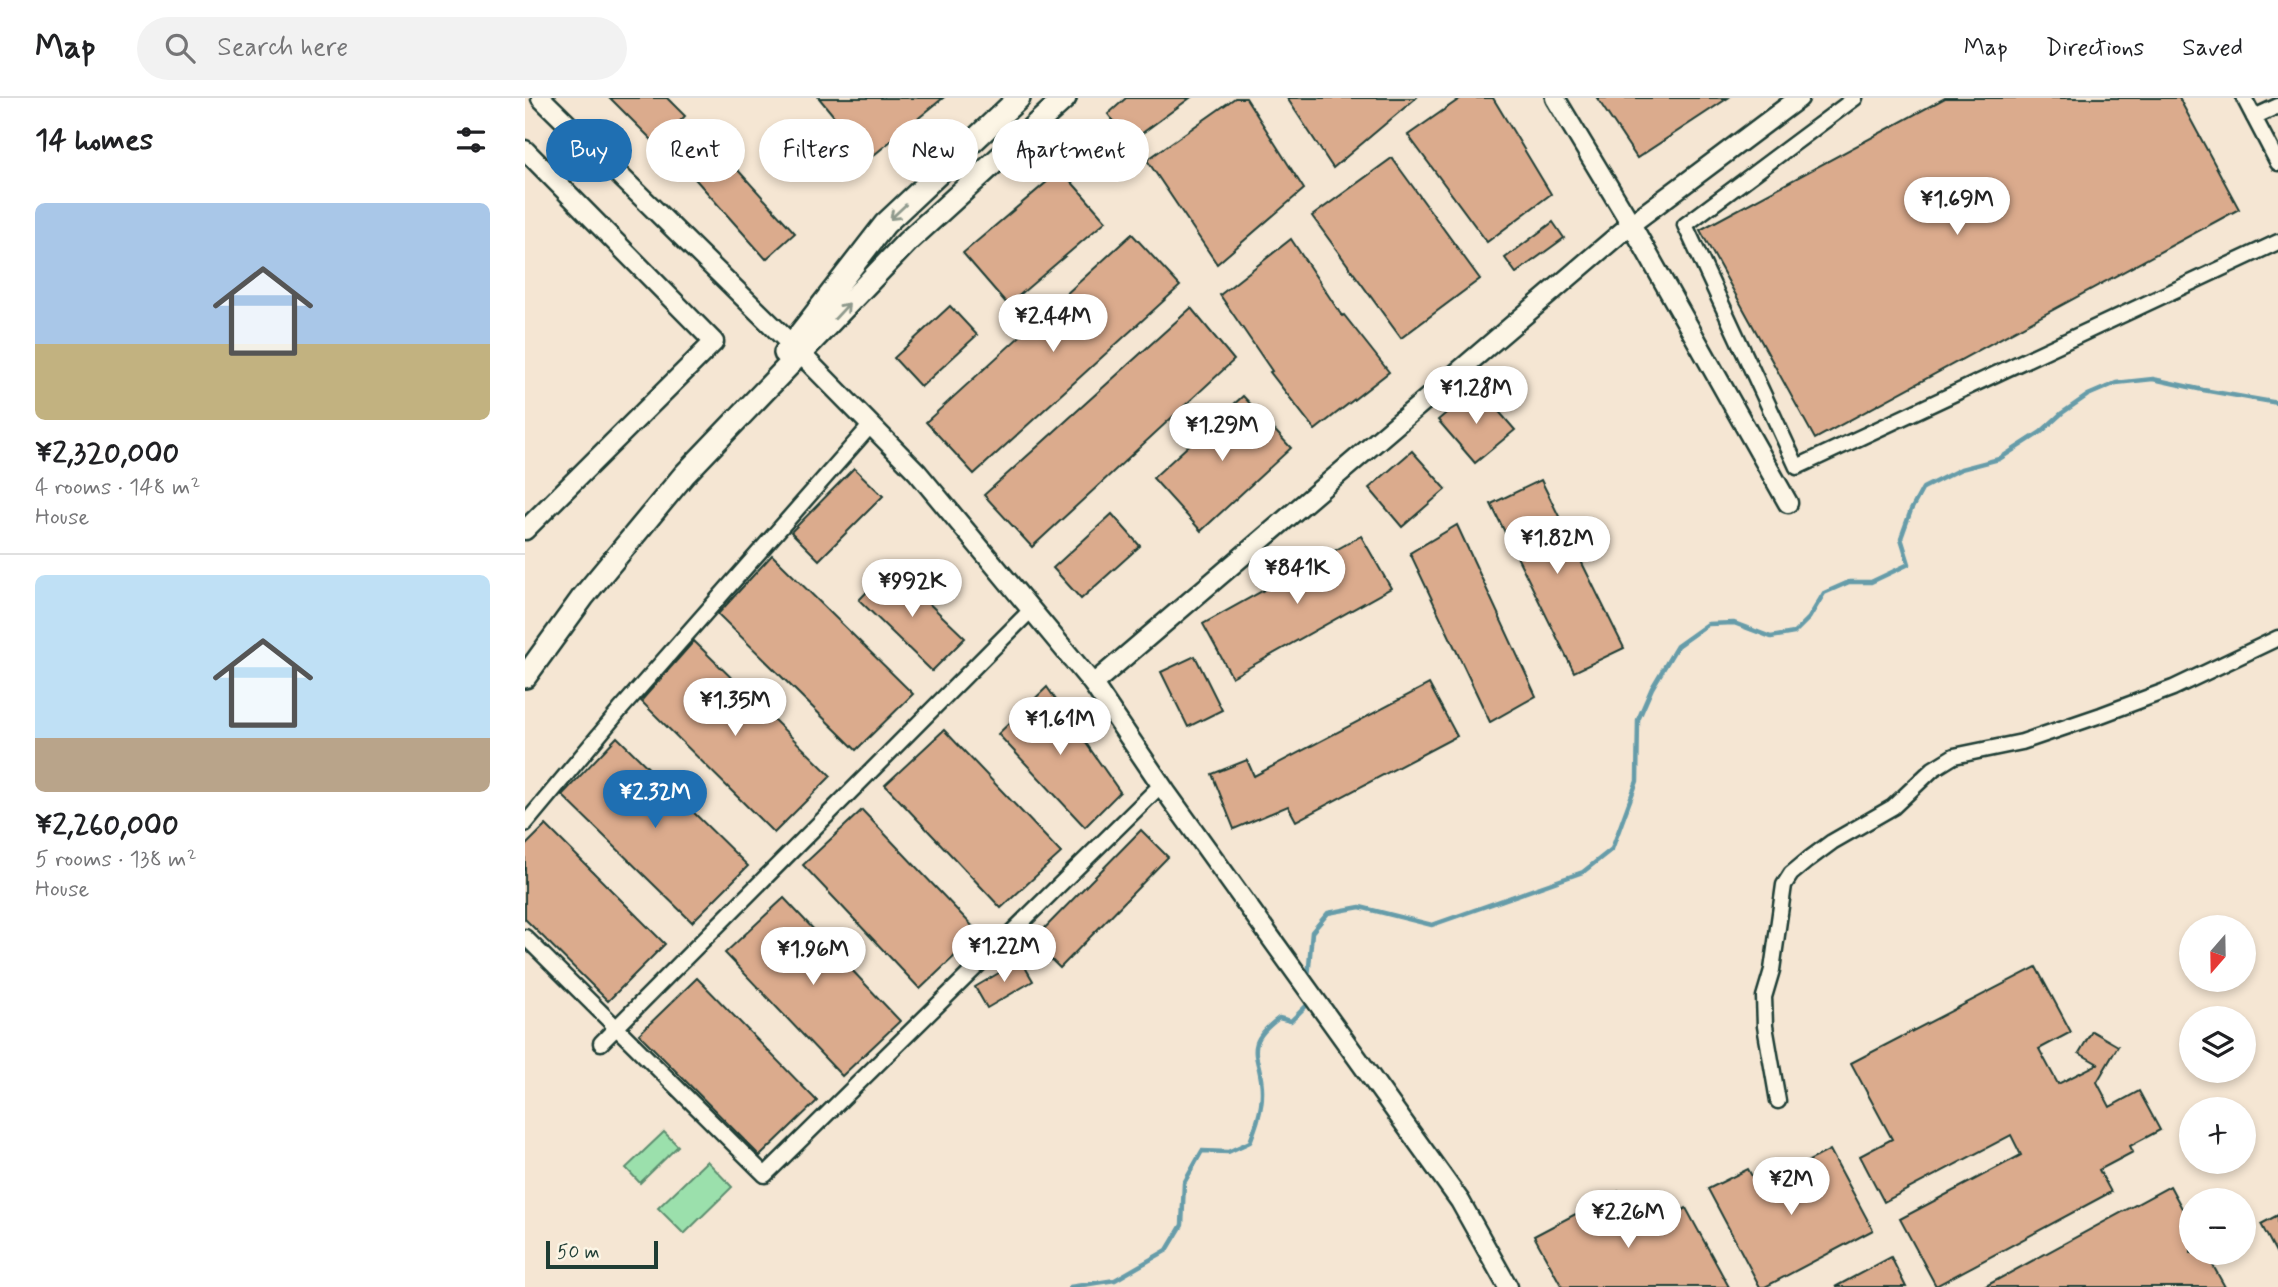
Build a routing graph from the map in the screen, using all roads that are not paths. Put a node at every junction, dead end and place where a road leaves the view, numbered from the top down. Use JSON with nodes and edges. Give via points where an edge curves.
{"nodes":[{"id":1,"x":541,"y":98,"type":"edge"},
{"id":2,"x":1020,"y":98,"type":"edge"},
{"id":3,"x":1065,"y":98,"type":"edge"},
{"id":4,"x":1555,"y":98,"type":"edge"},
{"id":5,"x":1799,"y":98,"type":"edge"},
{"id":6,"x":1855,"y":98,"type":"edge"},
{"id":7,"x":2244,"y":98,"type":"edge"},
{"id":8,"x":2278,"y":106,"type":"edge"},
{"id":9,"x":2254,"y":117,"type":"junction"},
{"id":10,"x":525,"y":150,"type":"edge"},
{"id":11,"x":2278,"y":163,"type":"edge"},
{"id":12,"x":1631,"y":224,"type":"junction"},
{"id":13,"x":2278,"y":242,"type":"edge"},
{"id":14,"x":797,"y":350,"type":"junction"},
{"id":15,"x":871,"y":425,"type":"junction"},
{"id":16,"x":1788,"y":503,"type":"dead end"},
{"id":17,"x":525,"y":530,"type":"edge"},
{"id":18,"x":1031,"y":610,"type":"junction"},
{"id":19,"x":2278,"y":638,"type":"edge"},
{"id":20,"x":525,"y":658,"type":"edge"},
{"id":21,"x":525,"y":677,"type":"edge"},
{"id":22,"x":1093,"y":684,"type":"junction"},
{"id":23,"x":1161,"y":785,"type":"junction"},
{"id":24,"x":525,"y":824,"type":"edge"},
{"id":25,"x":525,"y":937,"type":"edge"},
{"id":26,"x":616,"y":1027,"type":"junction"},
{"id":27,"x":601,"y":1043,"type":"dead end"},
{"id":28,"x":1778,"y":1101,"type":"dead end"},
{"id":29,"x":1509,"y":1287,"type":"edge"}],
"edges":[{"from":1,"to":14,"type":"street"},
{"from":2,"to":14,"type":"main road","one_way":true,"via":[[885,223]]},
{"from":14,"to":3,"type":"main road","one_way":true},
{"from":4,"to":12,"type":"street"},
{"from":5,"to":12,"type":"street"},
{"from":6,"to":13,"type":"street","via":[[1685,225],[1797,467]]},
{"from":7,"to":9,"type":"street"},
{"from":8,"to":9,"type":"street"},
{"from":9,"to":11,"type":"street"},
{"from":10,"to":17,"type":"street","via":[[715,342]]},
{"from":12,"to":16,"type":"street"},
{"from":12,"to":22,"type":"street"},
{"from":14,"to":15,"type":"street"},
{"from":14,"to":20,"type":"main road","via":[[676,467]]},
{"from":14,"to":21,"type":"main road","via":[[684,475],[583,597]]},
{"from":15,"to":18,"type":"street","via":[[917,472]]},
{"from":15,"to":24,"type":"street"},
{"from":18,"to":22,"type":"street"},
{"from":18,"to":26,"type":"street"},
{"from":19,"to":28,"type":"street","via":[[2173,688],[2101,715],[2022,742],[1954,756],[1892,807],[1832,842],[1791,874],[1784,885],[1772,970],[1763,997]]},
{"from":22,"to":23,"type":"street"},
{"from":23,"to":26,"type":"street","via":[[765,1175]]},
{"from":23,"to":29,"type":"street","via":[[1459,1201]]},
{"from":25,"to":26,"type":"street"},
{"from":26,"to":27,"type":"street"}]}
